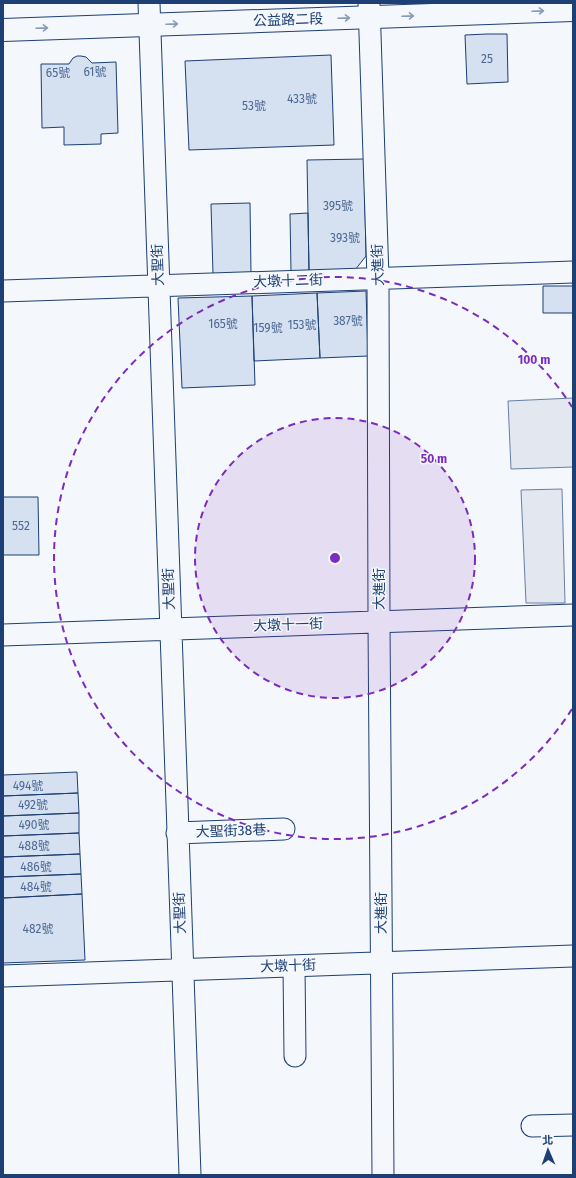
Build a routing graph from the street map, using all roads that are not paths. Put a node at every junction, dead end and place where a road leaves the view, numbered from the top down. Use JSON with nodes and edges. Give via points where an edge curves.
{"nodes":[{"id":1,"x":148,"y":3,"type":"edge"},
{"id":2,"x":369,"y":10,"type":"edge"},
{"id":3,"x":573,"y":10,"type":"edge"},
{"id":4,"x":149,"y":25,"type":"junction"},
{"id":5,"x":3,"y":30,"type":"edge"},
{"id":6,"x":573,"y":272,"type":"edge"},
{"id":7,"x":378,"y":278,"type":"junction"},
{"id":8,"x":158,"y":286,"type":"junction"},
{"id":9,"x":3,"y":291,"type":"edge"},
{"id":10,"x":573,"y":615,"type":"edge"},
{"id":11,"x":379,"y":622,"type":"junction"},
{"id":12,"x":170,"y":630,"type":"junction"},
{"id":13,"x":3,"y":634,"type":"edge"},
{"id":14,"x":284,"y":829,"type":"dead end"},
{"id":15,"x":178,"y":833,"type":"junction"},
{"id":16,"x":573,"y":956,"type":"edge"},
{"id":17,"x":382,"y":963,"type":"junction"},
{"id":18,"x":294,"y":966,"type":"junction"},
{"id":19,"x":182,"y":970,"type":"junction"},
{"id":20,"x":3,"y":976,"type":"edge"},
{"id":21,"x":295,"y":1056,"type":"dead end"},
{"id":22,"x":573,"y":1125,"type":"edge"},
{"id":23,"x":532,"y":1126,"type":"dead end"},
{"id":24,"x":190,"y":1175,"type":"edge"},
{"id":25,"x":383,"y":1175,"type":"edge"}],
"edges":[{"from":1,"to":4,"type":"street","name":"大聖街"},
{"from":2,"to":3,"type":"main road","name":"公益路二段","one_way":true},
{"from":4,"to":2,"type":"main road","name":"公益路二段","one_way":true},
{"from":2,"to":7,"type":"street","name":"大進街"},
{"from":5,"to":4,"type":"main road","name":"公益路二段","one_way":true},
{"from":4,"to":8,"type":"street","name":"大聖街"},
{"from":6,"to":7,"type":"street","name":"大墩十二街"},
{"from":7,"to":8,"type":"street","name":"大墩十二街"},
{"from":7,"to":11,"type":"street","name":"大進街"},
{"from":8,"to":9,"type":"street","name":"大墩十二街"},
{"from":8,"to":12,"type":"street","name":"大聖街"},
{"from":10,"to":11,"type":"street","name":"大墩十一街"},
{"from":11,"to":12,"type":"street","name":"大墩十一街"},
{"from":11,"to":17,"type":"street","name":"大進街"},
{"from":12,"to":13,"type":"street","name":"大墩十一街"},
{"from":12,"to":15,"type":"street","name":"大聖街"},
{"from":14,"to":15,"type":"street","name":"大聖街38巷"},
{"from":15,"to":19,"type":"street","name":"大聖街"},
{"from":16,"to":17,"type":"street","name":"大墩十街"},
{"from":17,"to":18,"type":"street","name":"大墩十街"},
{"from":17,"to":25,"type":"street","name":"大進街"},
{"from":18,"to":19,"type":"street","name":"大墩十街"},
{"from":18,"to":21,"type":"street"},
{"from":19,"to":20,"type":"street","name":"大墩十街"},
{"from":19,"to":24,"type":"street","name":"大聖街"},
{"from":22,"to":23,"type":"street"}]}
